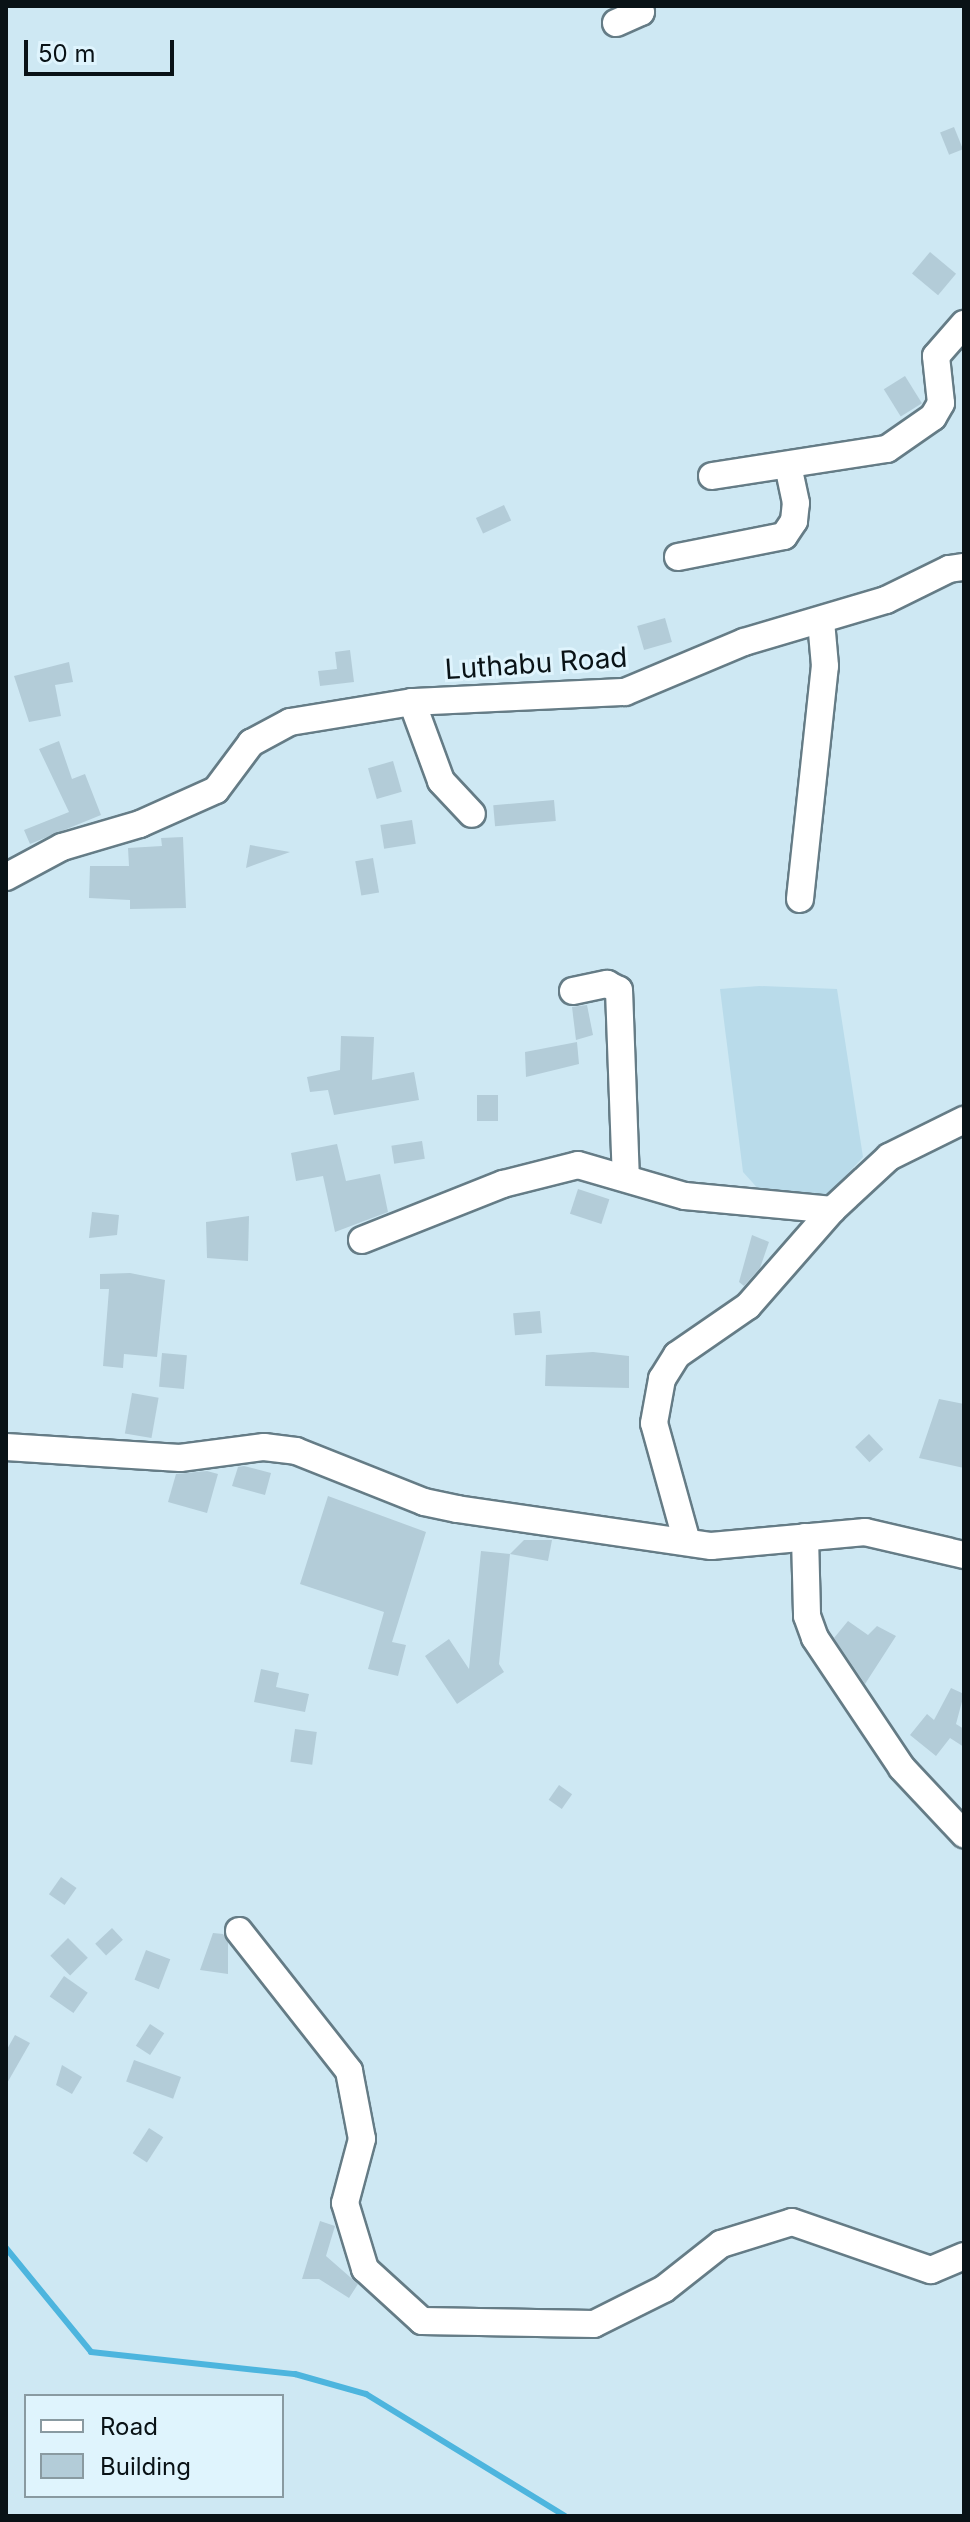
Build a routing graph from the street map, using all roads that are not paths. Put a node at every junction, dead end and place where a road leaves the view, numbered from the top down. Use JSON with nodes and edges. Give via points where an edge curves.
{"nodes":[{"id":1,"x":639,"y":6,"type":"edge"},
{"id":2,"x":616,"y":23,"type":"dead end"},
{"id":3,"x":964,"y":324,"type":"edge"},
{"id":4,"x":788,"y":465,"type":"junction"},
{"id":5,"x":712,"y":476,"type":"dead end"},
{"id":6,"x":678,"y":557,"type":"dead end"},
{"id":7,"x":964,"y":567,"type":"edge"},
{"id":8,"x":821,"y":621,"type":"junction"},
{"id":9,"x":412,"y":702,"type":"junction"},
{"id":10,"x":472,"y":814,"type":"dead end"},
{"id":11,"x":6,"y":877,"type":"edge"},
{"id":12,"x":800,"y":899,"type":"dead end"},
{"id":13,"x":573,"y":991,"type":"dead end"},
{"id":14,"x":964,"y":1120,"type":"edge"},
{"id":15,"x":626,"y":1177,"type":"junction"},
{"id":16,"x":832,"y":1210,"type":"junction"},
{"id":17,"x":362,"y":1240,"type":"dead end"},
{"id":18,"x":6,"y":1447,"type":"edge"},
{"id":19,"x":805,"y":1537,"type":"junction"},
{"id":20,"x":687,"y":1542,"type":"junction"},
{"id":21,"x":964,"y":1555,"type":"edge"},
{"id":22,"x":964,"y":1834,"type":"edge"},
{"id":23,"x":239,"y":1931,"type":"dead end"},
{"id":24,"x":964,"y":2256,"type":"edge"}],
"edges":[{"from":1,"to":2,"type":"street","via":[[641,12]]},
{"from":3,"to":4,"type":"street","via":[[936,356],[943,383],[933,417],[887,449]]},
{"from":4,"to":5,"type":"street"},
{"from":4,"to":6,"type":"street","via":[[796,503],[794,521],[784,536]]},
{"from":7,"to":8,"type":"street","name":"Luthabu Road"},
{"from":8,"to":9,"type":"street","name":"Luthabu Road","via":[[744,642],[625,692]]},
{"from":8,"to":12,"type":"street","via":[[825,666]]},
{"from":9,"to":10,"type":"street","via":[[441,781]]},
{"from":9,"to":11,"type":"street","name":"Luthabu Road","via":[[290,722],[251,743],[216,790],[140,824],[62,847]]},
{"from":13,"to":15,"type":"street","via":[[611,984],[619,990]]},
{"from":14,"to":16,"type":"street","via":[[889,1157]]},
{"from":15,"to":16,"type":"street","via":[[685,1196]]},
{"from":15,"to":17,"type":"street","via":[[578,1165],[503,1184]]},
{"from":16,"to":20,"type":"street","via":[[748,1306],[677,1355],[662,1379],[654,1423]]},
{"from":18,"to":20,"type":"street","via":[[180,1458],[264,1447],[296,1451],[424,1502]]},
{"from":19,"to":20,"type":"street","via":[[737,1548]]},
{"from":19,"to":21,"type":"street","via":[[865,1532]]},
{"from":19,"to":22,"type":"street","via":[[807,1616],[815,1638],[902,1768]]},
{"from":23,"to":24,"type":"street","via":[[349,2071],[362,2139],[345,2203],[365,2269],[422,2321],[594,2324],[664,2289],[721,2244],[792,2222],[931,2270]]}]}
